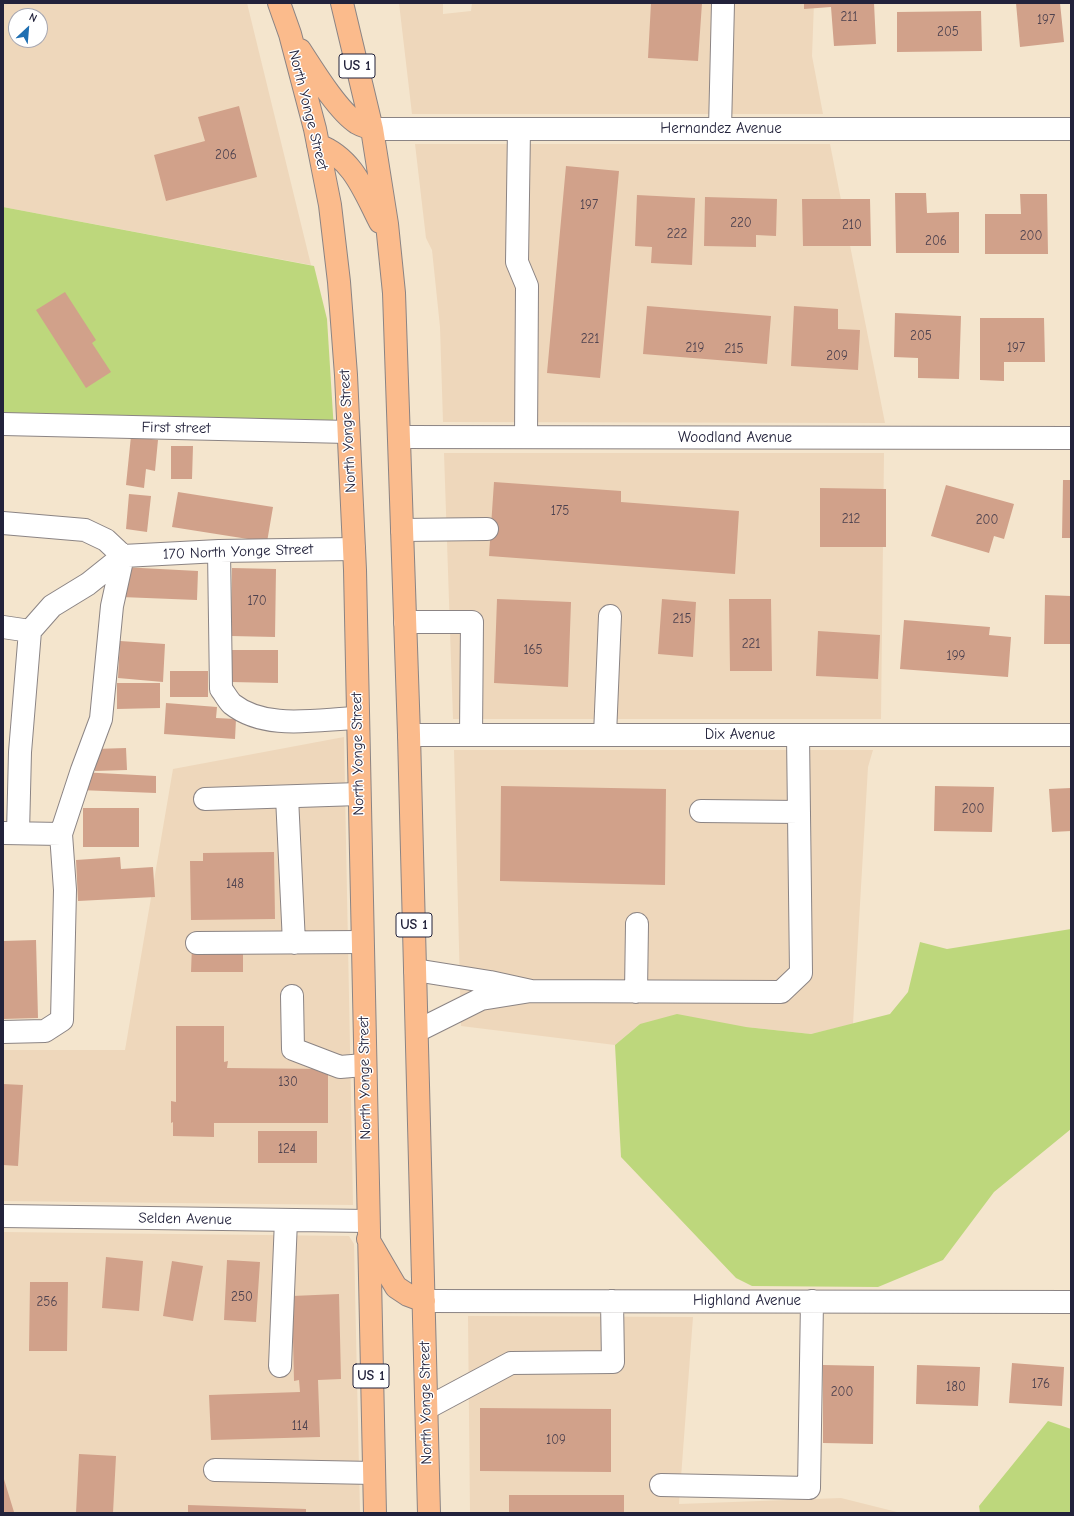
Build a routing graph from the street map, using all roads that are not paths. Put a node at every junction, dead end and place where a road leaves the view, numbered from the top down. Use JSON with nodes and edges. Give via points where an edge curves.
{"nodes":[{"id":1,"x":279,"y":3,"type":"edge"},
{"id":2,"x":342,"y":3,"type":"edge"},
{"id":3,"x":723,"y":3,"type":"edge"},
{"id":4,"x":290,"y":34,"type":"junction"},
{"id":5,"x":372,"y":129,"type":"junction"},
{"id":6,"x":519,"y":129,"type":"junction"},
{"id":7,"x":720,"y":129,"type":"junction"},
{"id":8,"x":1071,"y":129,"type":"edge"},
{"id":9,"x":318,"y":145,"type":"junction"},
{"id":10,"x":388,"y":238,"type":"junction"},
{"id":11,"x":3,"y":424,"type":"edge"},
{"id":12,"x":348,"y":432,"type":"junction"},
{"id":13,"x":400,"y":437,"type":"junction"},
{"id":14,"x":526,"y":437,"type":"junction"},
{"id":15,"x":1071,"y":438,"type":"edge"},
{"id":16,"x":3,"y":523,"type":"edge"},
{"id":17,"x":487,"y":529,"type":"dead end"},
{"id":18,"x":402,"y":530,"type":"junction"},
{"id":19,"x":354,"y":549,"type":"junction"},
{"id":20,"x":219,"y":551,"type":"junction"},
{"id":21,"x":123,"y":556,"type":"junction"},
{"id":22,"x":610,"y":616,"type":"dead end"},
{"id":23,"x":405,"y":622,"type":"junction"},
{"id":24,"x":3,"y":627,"type":"edge"},
{"id":25,"x":30,"y":631,"type":"junction"},
{"id":26,"x":358,"y":718,"type":"junction"},
{"id":27,"x":471,"y":734,"type":"junction"},
{"id":28,"x":409,"y":735,"type":"junction"},
{"id":29,"x":605,"y":735,"type":"junction"},
{"id":30,"x":798,"y":735,"type":"junction"},
{"id":31,"x":1071,"y":735,"type":"edge"},
{"id":32,"x":359,"y":794,"type":"junction"},
{"id":33,"x":287,"y":797,"type":"junction"},
{"id":34,"x":205,"y":799,"type":"dead end"},
{"id":35,"x":702,"y":811,"type":"dead end"},
{"id":36,"x":799,"y":812,"type":"junction"},
{"id":37,"x":10,"y":833,"type":"edge"},
{"id":38,"x":61,"y":834,"type":"junction"},
{"id":39,"x":637,"y":924,"type":"dead end"},
{"id":40,"x":294,"y":942,"type":"junction"},
{"id":41,"x":362,"y":942,"type":"junction"},
{"id":42,"x":197,"y":943,"type":"dead end"},
{"id":43,"x":415,"y":970,"type":"junction"},
{"id":44,"x":531,"y":991,"type":"junction"},
{"id":45,"x":636,"y":992,"type":"junction"},
{"id":46,"x":292,"y":996,"type":"dead end"},
{"id":47,"x":417,"y":1031,"type":"junction"},
{"id":48,"x":3,"y":1032,"type":"edge"},
{"id":49,"x":364,"y":1065,"type":"junction"},
{"id":50,"x":3,"y":1216,"type":"edge"},
{"id":51,"x":286,"y":1220,"type":"junction"},
{"id":52,"x":368,"y":1229,"type":"junction"},
{"id":53,"x":424,"y":1301,"type":"junction"},
{"id":54,"x":612,"y":1301,"type":"junction"},
{"id":55,"x":812,"y":1301,"type":"junction"},
{"id":56,"x":1071,"y":1302,"type":"edge"},
{"id":57,"x":280,"y":1366,"type":"dead end"},
{"id":58,"x":427,"y":1408,"type":"junction"},
{"id":59,"x":215,"y":1470,"type":"dead end"},
{"id":60,"x":374,"y":1473,"type":"junction"},
{"id":61,"x":661,"y":1485,"type":"dead end"},
{"id":62,"x":375,"y":1513,"type":"edge"},
{"id":63,"x":429,"y":1513,"type":"edge"}],
"edges":[{"from":1,"to":4,"type":"main road","name":"North Yonge Street","number":"US 1"},
{"from":2,"to":5,"type":"main road","name":"North Yonge Street","number":"US 1"},
{"from":3,"to":7,"type":"street"},
{"from":4,"to":5,"type":"main road","via":[[325,87],[348,115],[358,124]]},
{"from":4,"to":9,"type":"main road","name":"North Yonge Street","number":"US 1"},
{"from":5,"to":6,"type":"street","name":"Hernandez Avenue"},
{"from":5,"to":10,"type":"main road","name":"North Yonge Street","number":"US 1"},
{"from":6,"to":7,"type":"street","name":"Hernandez Avenue"},
{"from":6,"to":14,"type":"street","via":[[517,262],[527,286]]},
{"from":7,"to":8,"type":"street","name":"Hernandez Avenue"},
{"from":9,"to":10,"type":"main road","via":[[339,155],[356,175]]},
{"from":9,"to":12,"type":"main road","name":"North Yonge Street","number":"US 1","via":[[330,205],[339,282]]},
{"from":10,"to":13,"type":"main road","name":"North Yonge Street","number":"US 1","via":[[394,294]]},
{"from":11,"to":12,"type":"street","name":"First street"},
{"from":12,"to":19,"type":"main road","name":"North Yonge Street","number":"US 1"},
{"from":13,"to":14,"type":"street","name":"Woodland Avenue"},
{"from":13,"to":18,"type":"main road","name":"North Yonge Street","number":"US 1"},
{"from":14,"to":15,"type":"street","name":"Woodland Avenue"},
{"from":16,"to":21,"type":"street","via":[[85,530],[106,540]]},
{"from":17,"to":18,"type":"street"},
{"from":18,"to":23,"type":"main road","name":"North Yonge Street","number":"US 1"},
{"from":19,"to":20,"type":"street","name":"170 North Yonge Street"},
{"from":19,"to":26,"type":"main road","name":"North Yonge Street","number":"US 1"},
{"from":20,"to":21,"type":"street","name":"170 North Yonge Street"},
{"from":20,"to":26,"type":"street","via":[[221,689],[232,704],[250,715],[281,721]]},
{"from":21,"to":25,"type":"street","via":[[88,584],[52,606]]},
{"from":21,"to":38,"type":"street","via":[[112,606],[101,719]]},
{"from":22,"to":29,"type":"street"},
{"from":23,"to":27,"type":"street","via":[[472,622]]},
{"from":23,"to":28,"type":"main road","name":"North Yonge Street","number":"US 1"},
{"from":24,"to":25,"type":"street"},
{"from":25,"to":37,"type":"street"},
{"from":26,"to":32,"type":"main road","name":"North Yonge Street","number":"US 1"},
{"from":27,"to":28,"type":"street","name":"Dix Avenue"},
{"from":27,"to":29,"type":"street","name":"Dix Avenue"},
{"from":28,"to":43,"type":"main road","name":"North Yonge Street","number":"US 1"},
{"from":29,"to":30,"type":"street","name":"Dix Avenue"},
{"from":30,"to":31,"type":"street","name":"Dix Avenue"},
{"from":30,"to":36,"type":"street"},
{"from":32,"to":33,"type":"street"},
{"from":32,"to":41,"type":"main road","name":"North Yonge Street","number":"US 1"},
{"from":33,"to":34,"type":"street"},
{"from":33,"to":40,"type":"street"},
{"from":35,"to":36,"type":"street"},
{"from":36,"to":45,"type":"street","via":[[801,973],[781,992]]},
{"from":37,"to":38,"type":"street"},
{"from":38,"to":48,"type":"street","via":[[65,890],[62,1020],[45,1032]]},
{"from":39,"to":45,"type":"street"},
{"from":40,"to":41,"type":"street"},
{"from":40,"to":42,"type":"street"},
{"from":41,"to":49,"type":"main road","name":"North Yonge Street","number":"US 1"},
{"from":43,"to":44,"type":"street"},
{"from":43,"to":47,"type":"main road","name":"North Yonge Street","number":"US 1"},
{"from":44,"to":45,"type":"street"},
{"from":44,"to":47,"type":"street","via":[[481,999]]},
{"from":46,"to":49,"type":"street","via":[[293,1049],[340,1067]]},
{"from":47,"to":53,"type":"main road","name":"North Yonge Street","number":"US 1"},
{"from":49,"to":52,"type":"main road","name":"North Yonge Street","number":"US 1"},
{"from":50,"to":51,"type":"street","name":"Selden Avenue"},
{"from":51,"to":52,"type":"street","name":"Selden Avenue"},
{"from":51,"to":57,"type":"street"},
{"from":52,"to":53,"type":"main road","via":[[396,1287]]},
{"from":52,"to":60,"type":"main road","name":"North Yonge Street","number":"US 1"},
{"from":53,"to":54,"type":"street","name":"Highland Avenue"},
{"from":53,"to":58,"type":"main road","name":"North Yonge Street","number":"US 1"},
{"from":54,"to":55,"type":"street","name":"Highland Avenue"},
{"from":54,"to":58,"type":"street","via":[[613,1362],[511,1363]]},
{"from":55,"to":56,"type":"street","name":"Highland Avenue"},
{"from":55,"to":61,"type":"street","via":[[809,1488]]},
{"from":58,"to":63,"type":"main road","name":"North Yonge Street","number":"US 1"},
{"from":59,"to":60,"type":"street"},
{"from":60,"to":62,"type":"main road","name":"North Yonge Street","number":"US 1"}]}
